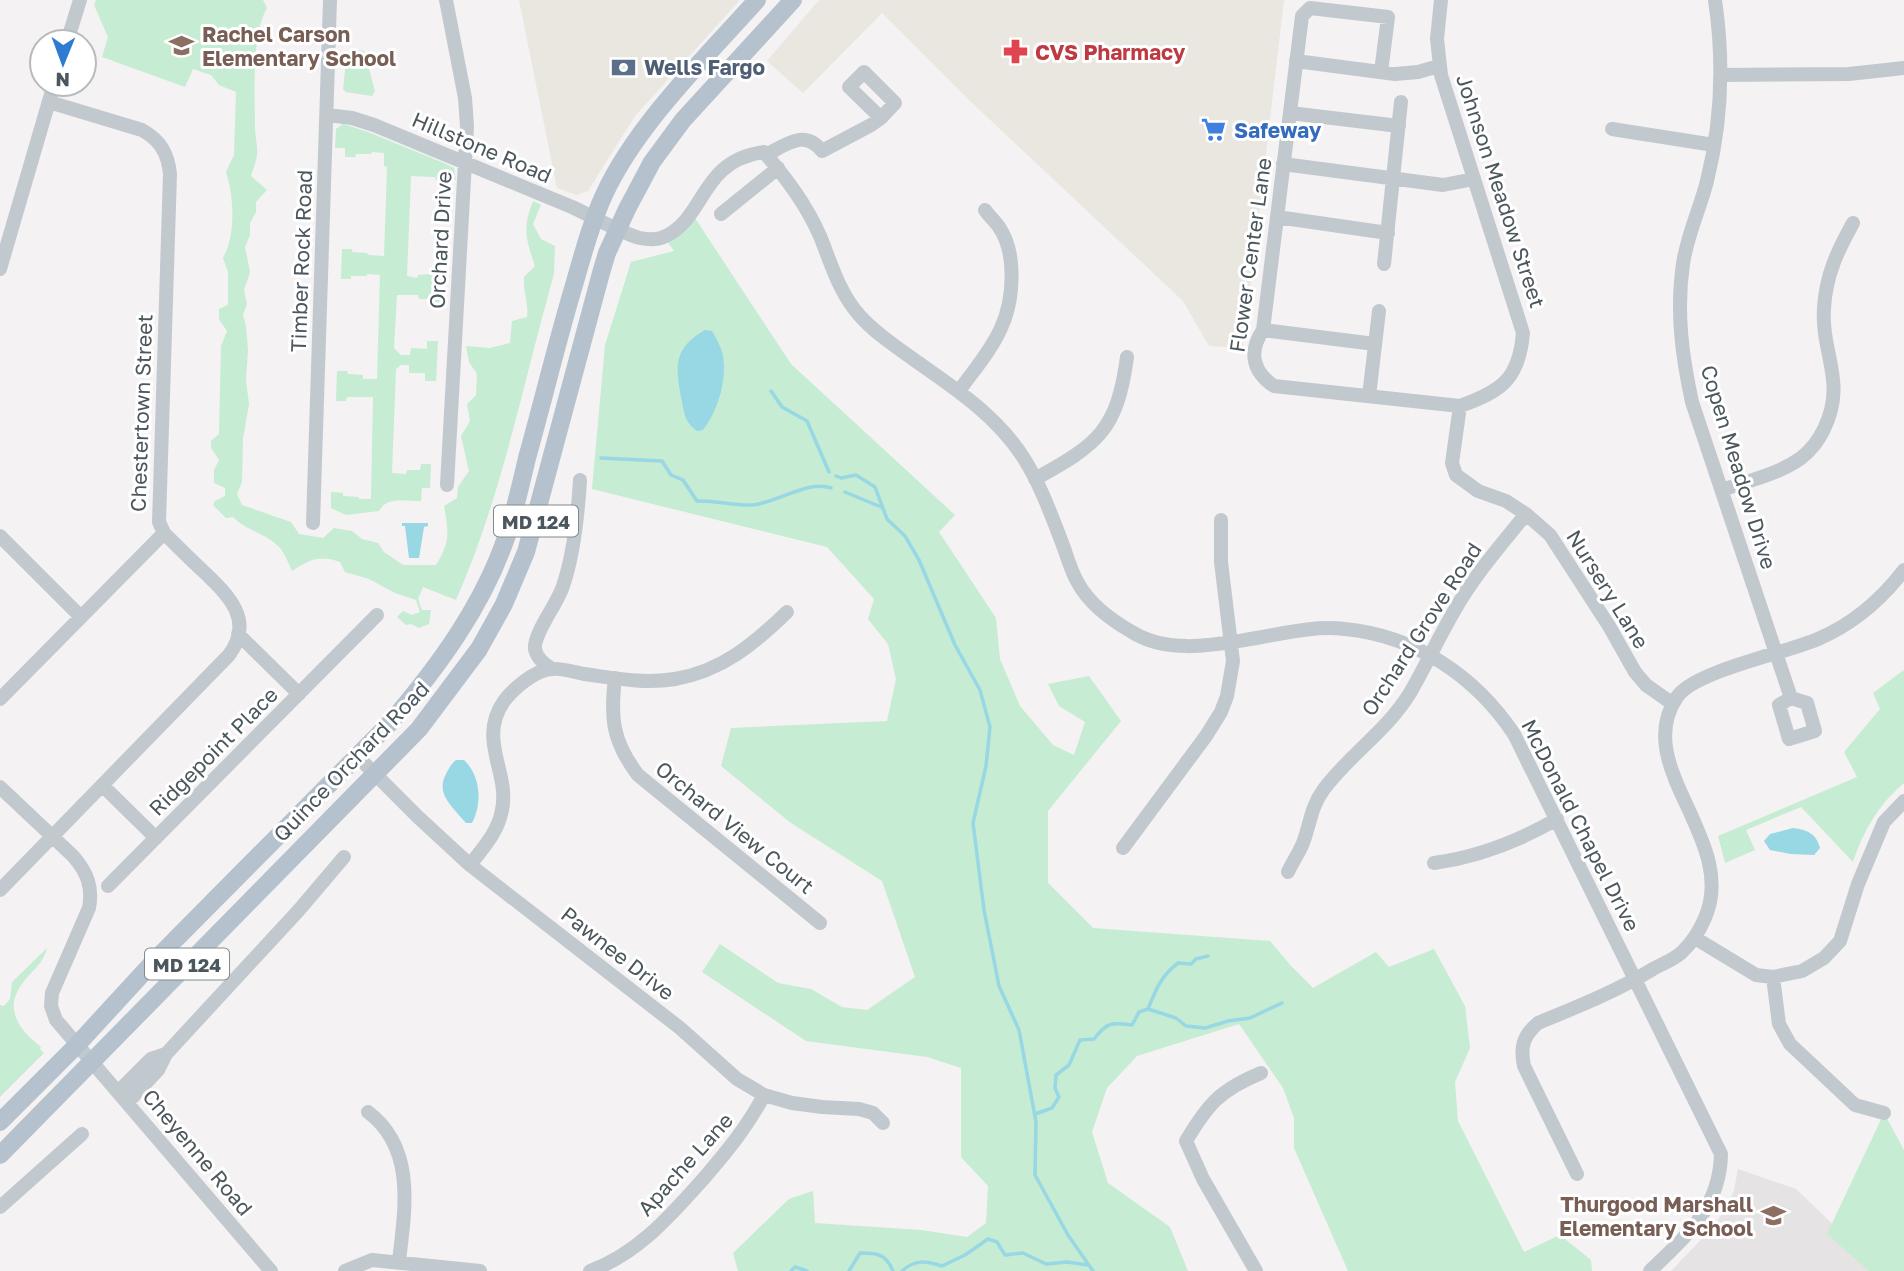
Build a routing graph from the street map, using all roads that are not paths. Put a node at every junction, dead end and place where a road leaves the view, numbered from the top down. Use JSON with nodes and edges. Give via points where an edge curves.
{"nodes":[{"id":1,"x":80,"y":0,"type":"edge"},
{"id":2,"x":330,"y":0,"type":"edge"},
{"id":3,"x":446,"y":0,"type":"edge"},
{"id":4,"x":757,"y":0,"type":"edge"},
{"id":5,"x":793,"y":0,"type":"edge"},
{"id":6,"x":1441,"y":0,"type":"edge"},
{"id":7,"x":1715,"y":0,"type":"edge"},
{"id":8,"x":71,"y":28,"type":"edge"},
{"id":9,"x":727,"y":33,"type":"junction"},
{"id":10,"x":1296,"y":61,"type":"junction"},
{"id":11,"x":1439,"y":66,"type":"junction"},
{"id":12,"x":1904,"y":68,"type":"edge"},
{"id":13,"x":1381,"y":72,"type":"junction"},
{"id":14,"x":724,"y":75,"type":"junction"},
{"id":15,"x":1721,"y":75,"type":"junction"},
{"id":16,"x":50,"y":98,"type":"edge"},
{"id":17,"x":49,"y":102,"type":"junction"},
{"id":18,"x":1401,"y":102,"type":"dead end"},
{"id":19,"x":1290,"y":113,"type":"junction"},
{"id":20,"x":327,"y":115,"type":"junction"},
{"id":21,"x":881,"y":118,"type":"dead end"},
{"id":22,"x":1399,"y":126,"type":"junction"},
{"id":23,"x":1612,"y":129,"type":"dead end"},
{"id":24,"x":1714,"y":145,"type":"junction"},
{"id":25,"x":766,"y":155,"type":"junction"},
{"id":26,"x":466,"y":162,"type":"junction"},
{"id":27,"x":1283,"y":164,"type":"junction"},
{"id":28,"x":778,"y":168,"type":"junction"},
{"id":29,"x":1394,"y":179,"type":"junction"},
{"id":30,"x":1475,"y":179,"type":"junction"},
{"id":31,"x":985,"y":210,"type":"dead end"},
{"id":32,"x":721,"y":214,"type":"dead end"},
{"id":33,"x":594,"y":217,"type":"junction"},
{"id":34,"x":1277,"y":217,"type":"junction"},
{"id":35,"x":1853,"y":223,"type":"dead end"},
{"id":36,"x":617,"y":228,"type":"junction"},
{"id":37,"x":1388,"y":233,"type":"junction"},
{"id":38,"x":1384,"y":264,"type":"dead end"},
{"id":39,"x":0,"y":269,"type":"edge"},
{"id":40,"x":1379,"y":311,"type":"dead end"},
{"id":41,"x":1263,"y":330,"type":"junction"},
{"id":42,"x":1375,"y":344,"type":"junction"},
{"id":43,"x":1127,"y":357,"type":"dead end"},
{"id":44,"x":959,"y":391,"type":"junction"},
{"id":45,"x":1369,"y":396,"type":"junction"},
{"id":46,"x":1460,"y":405,"type":"junction"},
{"id":47,"x":1035,"y":479,"type":"junction"},
{"id":48,"x":580,"y":480,"type":"dead end"},
{"id":49,"x":447,"y":485,"type":"dead end"},
{"id":50,"x":1722,"y":490,"type":"junction"},
{"id":51,"x":1527,"y":514,"type":"junction"},
{"id":52,"x":1221,"y":520,"type":"dead end"},
{"id":53,"x":313,"y":523,"type":"dead end"},
{"id":54,"x":164,"y":533,"type":"junction"},
{"id":55,"x":0,"y":536,"type":"edge"},
{"id":56,"x":1904,"y":570,"type":"edge"},
{"id":57,"x":787,"y":612,"type":"dead end"},
{"id":58,"x":377,"y":615,"type":"dead end"},
{"id":59,"x":82,"y":617,"type":"junction"},
{"id":60,"x":239,"y":634,"type":"junction"},
{"id":61,"x":1231,"y":643,"type":"junction"},
{"id":62,"x":1776,"y":654,"type":"junction"},
{"id":63,"x":1430,"y":655,"type":"junction"},
{"id":64,"x":552,"y":669,"type":"junction"},
{"id":65,"x":615,"y":678,"type":"junction"},
{"id":66,"x":299,"y":694,"type":"junction"},
{"id":67,"x":1791,"y":698,"type":"dead end"},
{"id":68,"x":0,"y":699,"type":"edge"},
{"id":69,"x":1673,"y":704,"type":"junction"},
{"id":70,"x":357,"y":756,"type":"junction"},
{"id":71,"x":374,"y":774,"type":"junction"},
{"id":72,"x":102,"y":785,"type":"junction"},
{"id":73,"x":0,"y":787,"type":"edge"},
{"id":74,"x":1904,"y":801,"type":"edge"},
{"id":75,"x":1557,"y":819,"type":"junction"},
{"id":76,"x":52,"y":836,"type":"junction"},
{"id":77,"x":156,"y":838,"type":"junction"},
{"id":78,"x":1124,"y":848,"type":"dead end"},
{"id":79,"x":344,"y":857,"type":"dead end"},
{"id":80,"x":1434,"y":863,"type":"dead end"},
{"id":81,"x":470,"y":864,"type":"junction"},
{"id":82,"x":1287,"y":872,"type":"dead end"},
{"id":83,"x":108,"y":886,"type":"dead end"},
{"id":84,"x":0,"y":890,"type":"edge"},
{"id":85,"x":820,"y":923,"type":"dead end"},
{"id":86,"x":1695,"y":938,"type":"junction"},
{"id":87,"x":1773,"y":977,"type":"junction"},
{"id":88,"x":1635,"y":980,"type":"junction"},
{"id":89,"x":76,"y":1045,"type":"junction"},
{"id":90,"x":91,"y":1062,"type":"junction"},
{"id":91,"x":1261,"y":1073,"type":"dead end"},
{"id":92,"x":764,"y":1095,"type":"junction"},
{"id":93,"x":123,"y":1097,"type":"junction"},
{"id":94,"x":368,"y":1112,"type":"dead end"},
{"id":95,"x":1884,"y":1113,"type":"dead end"},
{"id":96,"x":0,"y":1122,"type":"edge"},
{"id":97,"x":883,"y":1123,"type":"dead end"},
{"id":98,"x":82,"y":1134,"type":"dead end"},
{"id":99,"x":0,"y":1154,"type":"edge"},
{"id":100,"x":1577,"y":1174,"type":"dead end"},
{"id":101,"x":0,"y":1207,"type":"edge"},
{"id":102,"x":399,"y":1261,"type":"junction"},
{"id":103,"x":271,"y":1271,"type":"edge"},
{"id":104,"x":345,"y":1271,"type":"edge"},
{"id":105,"x":480,"y":1271,"type":"edge"},
{"id":106,"x":590,"y":1271,"type":"edge"},
{"id":107,"x":1256,"y":1271,"type":"edge"},
{"id":108,"x":1650,"y":1271,"type":"edge"}],
"edges":[{"from":1,"to":8,"type":"street"},
{"from":2,"to":20,"type":"street","name":"Timber Rock Road"},
{"from":3,"to":26,"type":"street","name":"Orchard Drive","via":[[466,98]]},
{"from":4,"to":9,"type":"main road","name":"Quince Orchard Road","number":"MD 124"},
{"from":5,"to":14,"type":"main road","name":"Quince Orchard Road","number":"MD 124"},
{"from":6,"to":11,"type":"street","name":"Johnson Meadow Street"},
{"from":7,"to":15,"type":"street","name":"Copen Meadow Drive"},
{"from":9,"to":14,"type":"main road","via":[[730,45]]},
{"from":9,"to":33,"type":"main road","name":"Quince Orchard Road","number":"MD 124","via":[[625,155]]},
{"from":10,"to":13,"type":"street"},
{"from":10,"to":13,"type":"street","via":[[1302,16],[1310,8],[1388,17]]},
{"from":10,"to":19,"type":"street","name":"Flower Center Lane"},
{"from":11,"to":13,"type":"street","via":[[1406,74]]},
{"from":11,"to":30,"type":"street","name":"Johnson Meadow Street"},
{"from":12,"to":15,"type":"street","via":[[1849,74]]},
{"from":14,"to":36,"type":"main road","name":"Quince Orchard Road","number":"MD 124","via":[[668,140]]},
{"from":15,"to":24,"type":"street","name":"Copen Meadow Drive"},
{"from":16,"to":17,"type":"street"},
{"from":17,"to":39,"type":"street"},
{"from":17,"to":54,"type":"street","name":"Chestertown Street","via":[[142,130],[161,145],[169,163],[158,505]]},
{"from":18,"to":22,"type":"street"},
{"from":19,"to":22,"type":"street"},
{"from":19,"to":27,"type":"street","name":"Flower Center Lane"},
{"from":20,"to":26,"type":"street","name":"Hillstone Road","via":[[364,121]]},
{"from":20,"to":53,"type":"street","name":"Timber Rock Road"},
{"from":21,"to":25,"type":"street","via":[[822,151],[806,139]]},
{"from":22,"to":29,"type":"street"},
{"from":23,"to":24,"type":"street"},
{"from":24,"to":50,"type":"street","name":"Copen Meadow Drive","via":[[1683,263],[1679,303],[1682,353],[1692,402]]},
{"from":25,"to":28,"type":"street","name":"McDonald Chapel Drive"},
{"from":25,"to":36,"type":"street","via":[[749,154],[734,161],[715,177],[676,230],[664,237],[638,238]]},
{"from":26,"to":33,"type":"street","name":"Hillstone Road"},
{"from":26,"to":49,"type":"street","name":"Orchard Drive"},
{"from":27,"to":29,"type":"street"},
{"from":27,"to":34,"type":"street","name":"Flower Center Lane"},
{"from":28,"to":32,"type":"street"},
{"from":28,"to":44,"type":"street","name":"McDonald Chapel Drive","via":[[804,204],[857,312],[887,340]]},
{"from":29,"to":30,"type":"street","via":[[1443,186]]},
{"from":29,"to":37,"type":"street"},
{"from":30,"to":46,"type":"street","name":"Johnson Meadow Street","via":[[1523,332],[1517,361],[1501,387]]},
{"from":31,"to":44,"type":"street","via":[[1000,228],[1007,247],[1009,301],[992,345]]},
{"from":33,"to":36,"type":"street","name":"Hillstone Road"},
{"from":33,"to":70,"type":"main road","name":"Quince Orchard Road","number":"MD 124","via":[[495,564],[453,642],[411,698]]},
{"from":34,"to":37,"type":"street"},
{"from":34,"to":41,"type":"street","name":"Flower Center Lane"},
{"from":35,"to":50,"type":"street","via":[[1833,260],[1824,306],[1835,391],[1823,432],[1801,457]]},
{"from":36,"to":71,"type":"main road","name":"Quince Orchard Road","number":"MD 124","via":[[518,572],[466,669],[419,729]]},
{"from":37,"to":38,"type":"street"},
{"from":40,"to":42,"type":"street"},
{"from":41,"to":42,"type":"street"},
{"from":41,"to":45,"type":"street","name":"Flower Center Lane","via":[[1255,342],[1255,362],[1258,372],[1274,386]]},
{"from":42,"to":45,"type":"street"},
{"from":43,"to":47,"type":"street","via":[[1118,406],[1106,426],[1076,457]]},
{"from":44,"to":47,"type":"street","name":"McDonald Chapel Drive","via":[[1002,429]]},
{"from":45,"to":46,"type":"street","name":"Flower Center Lane"},
{"from":46,"to":51,"type":"street","name":"Nursery Lane","via":[[1451,463],[1456,475]]},
{"from":47,"to":61,"type":"street","name":"McDonald Chapel Drive","via":[[1077,583],[1106,616],[1164,645]]},
{"from":48,"to":64,"type":"street","via":[[564,585],[536,641],[535,652]]},
{"from":50,"to":62,"type":"street","name":"Copen Meadow Drive"},
{"from":51,"to":63,"type":"street","name":"Orchard Grove Road","via":[[1480,570]]},
{"from":51,"to":69,"type":"street","name":"Nursery Lane","via":[[1550,535],[1635,672]]},
{"from":52,"to":61,"type":"street"},
{"from":54,"to":59,"type":"street"},
{"from":54,"to":60,"type":"street","name":"Chestertown Street","via":[[227,595],[238,615]]},
{"from":55,"to":59,"type":"street"},
{"from":56,"to":62,"type":"street","via":[[1870,608],[1835,631]]},
{"from":57,"to":65,"type":"street","via":[[757,641],[720,665],[673,679]]},
{"from":58,"to":66,"type":"street","name":"Ridgepoint Place"},
{"from":59,"to":68,"type":"street"},
{"from":60,"to":66,"type":"street","name":"Ridgepoint Place"},
{"from":60,"to":72,"type":"street","via":[[229,655]]},
{"from":61,"to":63,"type":"street","name":"McDonald Chapel Drive","via":[[1344,628],[1387,637]]},
{"from":61,"to":78,"type":"street","via":[[1232,675],[1221,712]]},
{"from":62,"to":67,"type":"street","name":"Copen Meadow Drive"},
{"from":62,"to":69,"type":"street","via":[[1684,688]]},
{"from":63,"to":75,"type":"street","name":"McDonald Chapel Drive","via":[[1461,674],[1497,710]]},
{"from":63,"to":82,"type":"street","name":"Orchard Grove Road","via":[[1393,718],[1322,791],[1303,844]]},
{"from":64,"to":65,"type":"street"},
{"from":64,"to":81,"type":"street","via":[[517,688],[495,722],[492,745],[502,783],[502,810],[495,833]]},
{"from":65,"to":85,"type":"street","name":"Orchard View Court","via":[[613,724],[619,746],[638,775]]},
{"from":66,"to":77,"type":"street","name":"Ridgepoint Place"},
{"from":69,"to":86,"type":"street","via":[[1664,741],[1707,849],[1713,887],[1709,909]]},
{"from":70,"to":71,"type":"street","name":"Pawnee Drive"},
{"from":70,"to":89,"type":"main road","name":"Quince Orchard Road","number":"MD 124"},
{"from":71,"to":81,"type":"street","name":"Pawnee Drive"},
{"from":71,"to":90,"type":"main road","name":"Quince Orchard Road","number":"MD 124"},
{"from":72,"to":76,"type":"street"},
{"from":72,"to":77,"type":"street","name":"Ridgepoint Place"},
{"from":73,"to":76,"type":"street","name":"Cheyenne Road"},
{"from":74,"to":87,"type":"street","via":[[1884,822],[1873,845],[1839,942],[1802,971]]},
{"from":75,"to":80,"type":"street","via":[[1490,850]]},
{"from":75,"to":88,"type":"street","name":"McDonald Chapel Drive"},
{"from":76,"to":84,"type":"street"},
{"from":76,"to":89,"type":"street","name":"Cheyenne Road","via":[[78,862],[90,887],[86,915],[51,999],[56,1020]]},
{"from":77,"to":83,"type":"street","name":"Ridgepoint Place"},
{"from":79,"to":93,"type":"street","via":[[166,1054],[151,1059]]},
{"from":81,"to":92,"type":"street","name":"Pawnee Drive","via":[[680,1028],[737,1079]]},
{"from":86,"to":87,"type":"street","via":[[1756,975]]},
{"from":86,"to":88,"type":"street","via":[[1680,954]]},
{"from":87,"to":95,"type":"street","via":[[1779,1024],[1790,1044],[1854,1105]]},
{"from":88,"to":100,"type":"street","via":[[1538,1023],[1523,1041],[1524,1066]]},
{"from":88,"to":108,"type":"street","name":"McDonald Chapel Drive","via":[[1721,1154],[1716,1190],[1705,1211]]},
{"from":89,"to":90,"type":"street","name":"Cheyenne Road"},
{"from":89,"to":96,"type":"main road","name":"Quince Orchard Road","number":"MD 124"},
{"from":90,"to":93,"type":"street","name":"Cheyenne Road"},
{"from":90,"to":99,"type":"main road","name":"Quince Orchard Road","number":"MD 124"},
{"from":91,"to":107,"type":"street","via":[[1219,1095],[1186,1141]]},
{"from":92,"to":97,"type":"street","name":"Pawnee Drive","via":[[859,1109],[873,1113]]},
{"from":92,"to":106,"type":"street","name":"Apache Lane","via":[[750,1122],[675,1212],[643,1241]]},
{"from":93,"to":103,"type":"street","name":"Cheyenne Road"},
{"from":94,"to":102,"type":"street","via":[[383,1124],[396,1145],[403,1172]]},
{"from":98,"to":101,"type":"street"},
{"from":102,"to":104,"type":"street","via":[[372,1260]]},
{"from":102,"to":105,"type":"street"}]}
